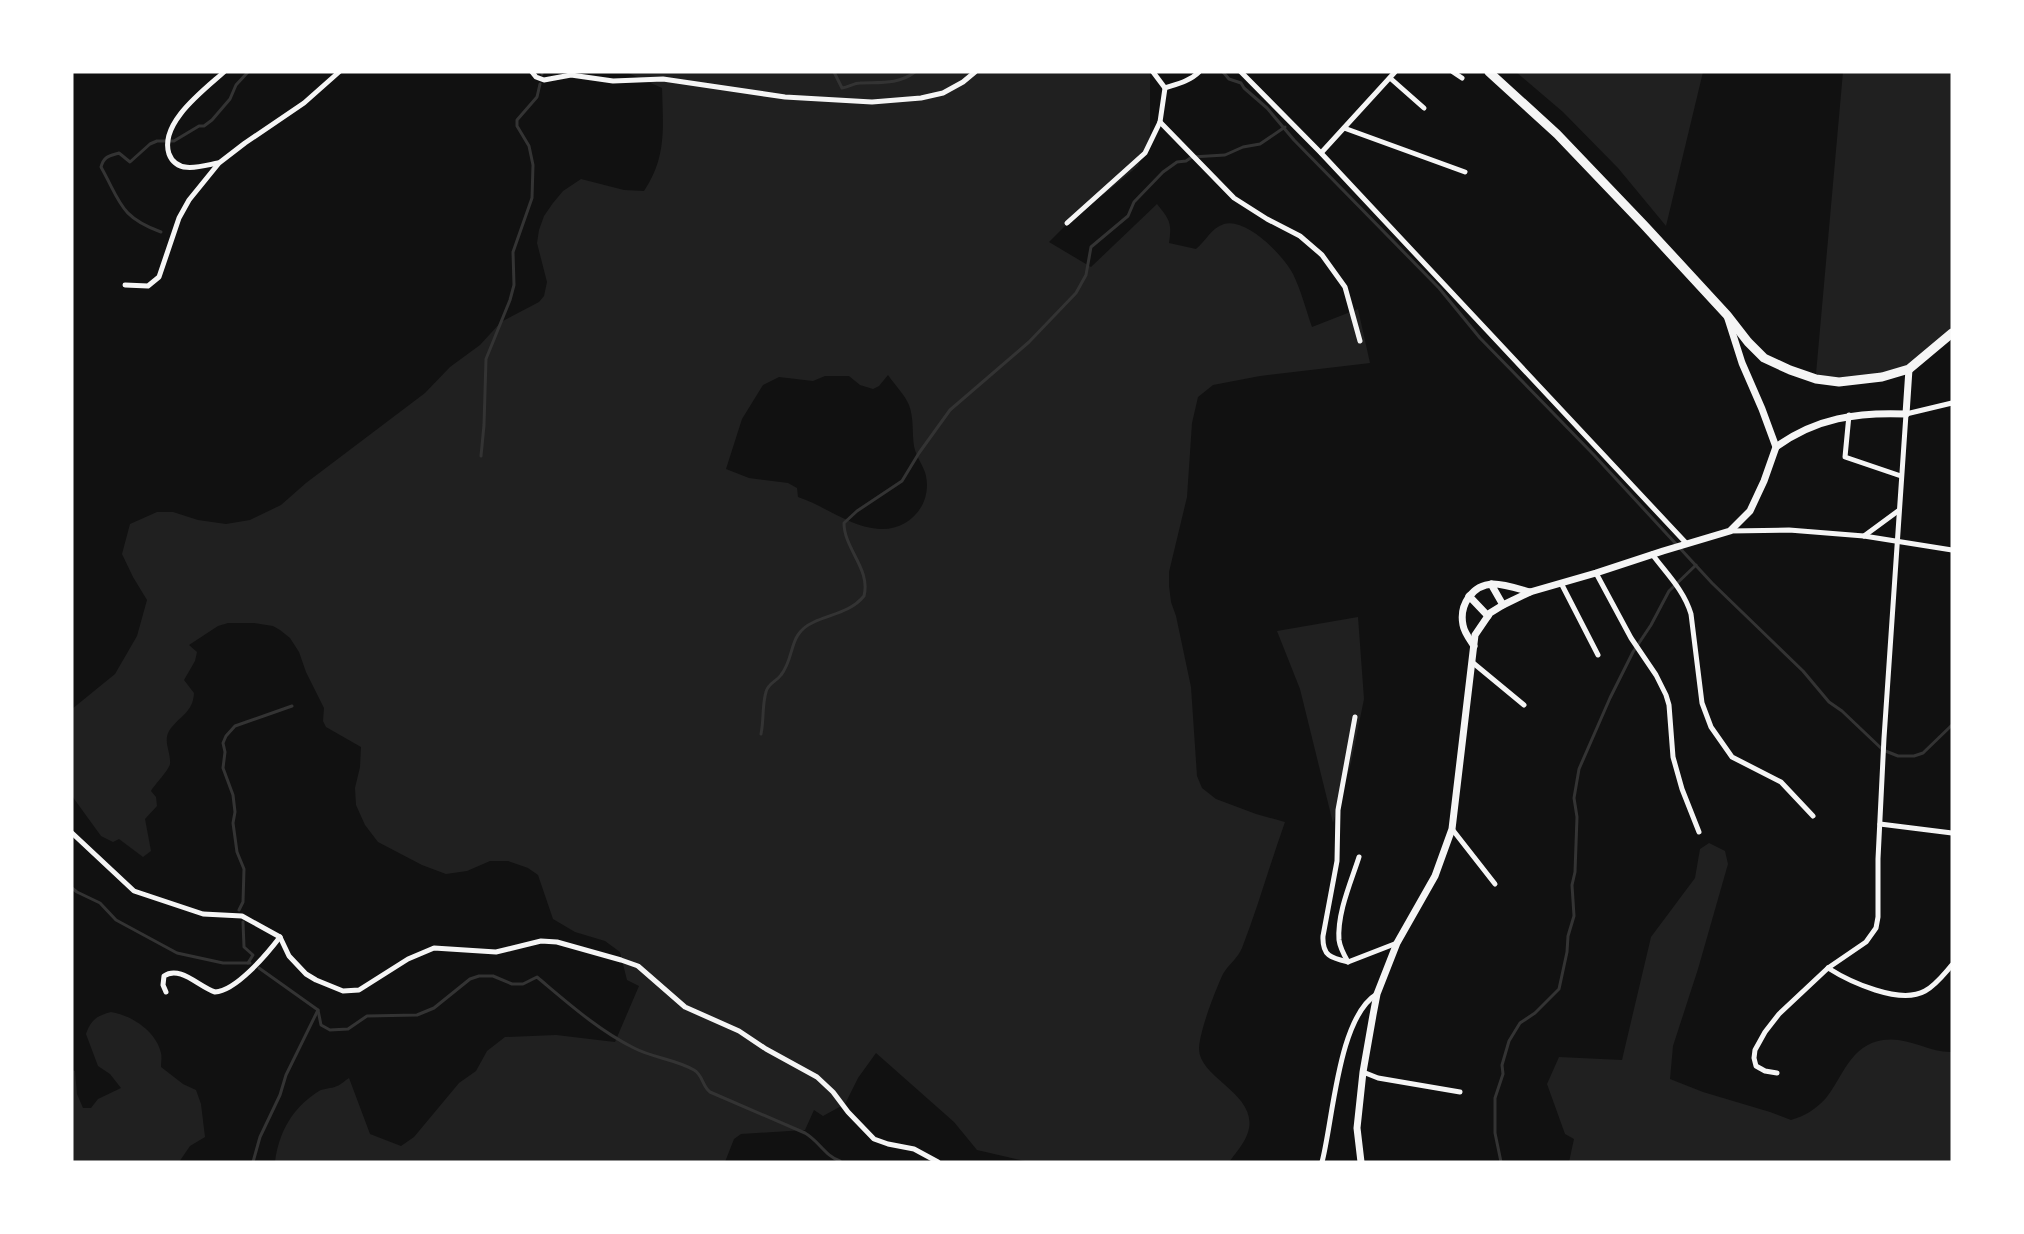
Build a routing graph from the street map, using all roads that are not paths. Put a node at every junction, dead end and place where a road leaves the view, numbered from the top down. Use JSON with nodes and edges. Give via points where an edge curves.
{"nodes":[{"id":1,"x":224,"y":72,"type":"edge"},
{"id":2,"x":339,"y":72,"type":"edge"},
{"id":3,"x":532,"y":72,"type":"edge"},
{"id":4,"x":975,"y":72,"type":"edge"},
{"id":5,"x":1152,"y":72,"type":"edge"},
{"id":6,"x":1199,"y":72,"type":"edge"},
{"id":7,"x":1241,"y":72,"type":"edge"},
{"id":8,"x":1395,"y":72,"type":"edge"},
{"id":9,"x":1453,"y":72,"type":"edge"},
{"id":10,"x":1489,"y":72,"type":"edge"},
{"id":11,"x":1390,"y":78,"type":"junction"},
{"id":12,"x":1462,"y":78,"type":"dead end"},
{"id":13,"x":1165,"y":88,"type":"junction"},
{"id":14,"x":1424,"y":108,"type":"dead end"},
{"id":15,"x":1160,"y":122,"type":"junction"},
{"id":16,"x":1344,"y":128,"type":"junction"},
{"id":17,"x":1321,"y":153,"type":"junction"},
{"id":18,"x":219,"y":162,"type":"junction"},
{"id":19,"x":1465,"y":172,"type":"dead end"},
{"id":20,"x":1067,"y":223,"type":"dead end"},
{"id":21,"x":125,"y":285,"type":"dead end"},
{"id":22,"x":1727,"y":315,"type":"junction"},
{"id":23,"x":1952,"y":333,"type":"edge"},
{"id":24,"x":1360,"y":341,"type":"dead end"},
{"id":25,"x":1909,"y":369,"type":"junction"},
{"id":26,"x":1952,"y":403,"type":"edge"},
{"id":27,"x":1906,"y":414,"type":"junction"},
{"id":28,"x":1849,"y":415,"type":"junction"},
{"id":29,"x":1776,"y":447,"type":"junction"},
{"id":30,"x":1901,"y":476,"type":"junction"},
{"id":31,"x":1898,"y":511,"type":"junction"},
{"id":32,"x":1730,"y":531,"type":"junction"},
{"id":33,"x":1864,"y":536,"type":"junction"},
{"id":34,"x":1897,"y":541,"type":"junction"},
{"id":35,"x":1685,"y":544,"type":"junction"},
{"id":36,"x":1952,"y":550,"type":"edge"},
{"id":37,"x":1652,"y":554,"type":"junction"},
{"id":38,"x":1596,"y":573,"type":"junction"},
{"id":39,"x":1561,"y":584,"type":"junction"},
{"id":40,"x":1491,"y":585,"type":"junction"},
{"id":41,"x":1530,"y":592,"type":"junction"},
{"id":42,"x":1469,"y":596,"type":"junction"},
{"id":43,"x":1503,"y":604,"type":"junction"},
{"id":44,"x":1488,"y":616,"type":"junction"},
{"id":45,"x":1475,"y":648,"type":"junction"},
{"id":46,"x":1598,"y":655,"type":"dead end"},
{"id":47,"x":1472,"y":662,"type":"junction"},
{"id":48,"x":1524,"y":705,"type":"dead end"},
{"id":49,"x":1355,"y":717,"type":"dead end"},
{"id":50,"x":1813,"y":816,"type":"dead end"},
{"id":51,"x":1880,"y":825,"type":"junction"},
{"id":52,"x":1452,"y":829,"type":"junction"},
{"id":53,"x":1699,"y":832,"type":"dead end"},
{"id":54,"x":72,"y":833,"type":"edge"},
{"id":55,"x":1952,"y":833,"type":"edge"},
{"id":56,"x":1359,"y":857,"type":"dead end"},
{"id":57,"x":1495,"y":884,"type":"dead end"},
{"id":58,"x":280,"y":937,"type":"junction"},
{"id":59,"x":1397,"y":943,"type":"junction"},
{"id":60,"x":1348,"y":962,"type":"junction"},
{"id":61,"x":1952,"y":965,"type":"edge"},
{"id":62,"x":1828,"y":968,"type":"junction"},
{"id":63,"x":166,"y":992,"type":"dead end"},
{"id":64,"x":1377,"y":994,"type":"junction"},
{"id":65,"x":1363,"y":1072,"type":"junction"},
{"id":66,"x":1777,"y":1073,"type":"dead end"},
{"id":67,"x":1460,"y":1092,"type":"dead end"},
{"id":68,"x":938,"y":1162,"type":"edge"},
{"id":69,"x":1322,"y":1162,"type":"edge"},
{"id":70,"x":1361,"y":1162,"type":"edge"}],
"edges":[{"from":1,"to":18,"type":"street","via":[[178,118],[167,139],[168,152],[179,166],[194,168]]},
{"from":2,"to":18,"type":"street","via":[[304,104]]},
{"from":3,"to":4,"type":"street","via":[[544,80],[571,75],[612,81],[663,79],[785,96],[872,102],[943,93]]},
{"from":5,"to":13,"type":"street"},
{"from":6,"to":13,"type":"street","via":[[1183,83]]},
{"from":7,"to":17,"type":"street"},
{"from":8,"to":11,"type":"street"},
{"from":9,"to":12,"type":"street"},
{"from":10,"to":22,"type":"main road","via":[[1557,134]]},
{"from":11,"to":14,"type":"street"},
{"from":11,"to":16,"type":"street"},
{"from":13,"to":15,"type":"street"},
{"from":15,"to":20,"type":"street","via":[[1145,153]]},
{"from":15,"to":24,"type":"street","via":[[1234,198],[1300,236],[1322,255],[1345,287]]},
{"from":16,"to":17,"type":"street"},
{"from":16,"to":19,"type":"street"},
{"from":17,"to":35,"type":"street"},
{"from":18,"to":21,"type":"street","via":[[179,218],[159,277],[148,286]]},
{"from":22,"to":25,"type":"main road","via":[[1764,358],[1816,379],[1868,379]]},
{"from":22,"to":29,"type":"street"},
{"from":23,"to":25,"type":"main road"},
{"from":25,"to":27,"type":"street"},
{"from":26,"to":27,"type":"street"},
{"from":27,"to":28,"type":"street"},
{"from":27,"to":30,"type":"street"},
{"from":28,"to":29,"type":"street","via":[[1791,436]]},
{"from":28,"to":30,"type":"street","via":[[1845,457]]},
{"from":29,"to":32,"type":"street","via":[[1755,504]]},
{"from":30,"to":31,"type":"street"},
{"from":31,"to":33,"type":"street"},
{"from":31,"to":34,"type":"street"},
{"from":32,"to":33,"type":"street","via":[[1789,530]]},
{"from":32,"to":35,"type":"street"},
{"from":33,"to":34,"type":"street"},
{"from":34,"to":36,"type":"street"},
{"from":34,"to":51,"type":"street"},
{"from":35,"to":37,"type":"street"},
{"from":37,"to":38,"type":"street"},
{"from":37,"to":50,"type":"street","via":[[1687,602],[1702,704],[1711,727],[1732,757],[1781,782]]},
{"from":38,"to":39,"type":"street"},
{"from":38,"to":53,"type":"street","via":[[1666,695],[1673,757]]},
{"from":39,"to":41,"type":"street"},
{"from":39,"to":46,"type":"street"},
{"from":40,"to":41,"type":"street"},
{"from":40,"to":42,"type":"street","via":[[1484,585]]},
{"from":40,"to":43,"type":"street"},
{"from":41,"to":43,"type":"street"},
{"from":42,"to":44,"type":"street"},
{"from":42,"to":45,"type":"street","via":[[1462,612],[1463,626]]},
{"from":43,"to":44,"type":"street"},
{"from":44,"to":45,"type":"street","via":[[1475,635]]},
{"from":45,"to":47,"type":"street"},
{"from":47,"to":48,"type":"street"},
{"from":47,"to":52,"type":"street"},
{"from":49,"to":60,"type":"street","via":[[1338,810],[1336,861],[1323,936],[1325,952]]},
{"from":51,"to":55,"type":"street"},
{"from":51,"to":62,"type":"street","via":[[1876,928],[1866,942]]},
{"from":52,"to":57,"type":"street"},
{"from":52,"to":59,"type":"street","via":[[1435,876]]},
{"from":54,"to":58,"type":"street","via":[[134,891],[203,914],[242,916]]},
{"from":56,"to":60,"type":"street","via":[[1340,929],[1340,947]]},
{"from":58,"to":63,"type":"street","via":[[225,990],[214,992],[171,972],[164,976]]},
{"from":58,"to":68,"type":"street","via":[[289,956],[306,974],[351,992],[434,948],[496,952],[542,941],[621,960],[638,966],[685,1007],[739,1031],[817,1077],[874,1139],[914,1149]]},
{"from":59,"to":60,"type":"street"},
{"from":59,"to":64,"type":"street"},
{"from":61,"to":62,"type":"street","via":[[1927,990],[1911,995],[1857,984]]},
{"from":62,"to":66,"type":"street","via":[[1779,1014],[1755,1050],[1756,1066]]},
{"from":64,"to":65,"type":"street"},
{"from":64,"to":69,"type":"street","via":[[1362,1008],[1347,1044],[1331,1104]]},
{"from":65,"to":67,"type":"street"},
{"from":65,"to":70,"type":"street","via":[[1358,1128]]}]}
